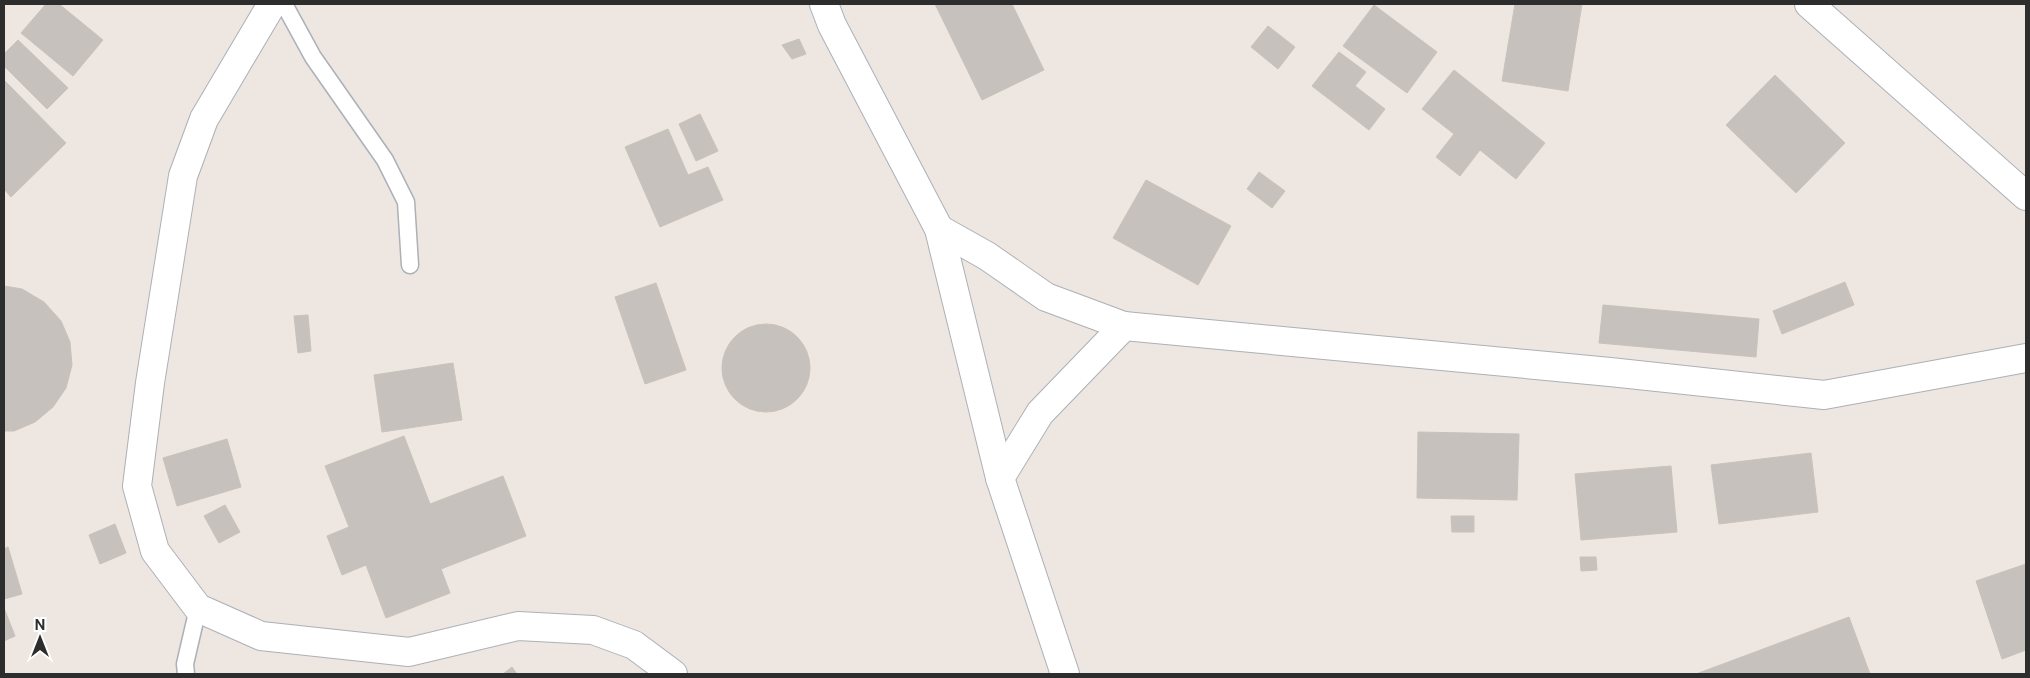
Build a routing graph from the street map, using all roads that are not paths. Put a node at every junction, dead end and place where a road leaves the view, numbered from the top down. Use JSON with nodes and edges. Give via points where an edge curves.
{"nodes":[{"id":1,"x":272,"y":4,"type":"edge"},
{"id":2,"x":284,"y":4,"type":"edge"},
{"id":3,"x":824,"y":4,"type":"edge"},
{"id":4,"x":1809,"y":4,"type":"edge"},
{"id":5,"x":2026,"y":196,"type":"edge"},
{"id":6,"x":939,"y":230,"type":"junction"},
{"id":7,"x":410,"y":265,"type":"dead end"},
{"id":8,"x":1124,"y":326,"type":"junction"},
{"id":9,"x":2026,"y":358,"type":"edge"},
{"id":10,"x":1000,"y":478,"type":"junction"},
{"id":11,"x":198,"y":608,"type":"junction"},
{"id":12,"x":186,"y":674,"type":"edge"},
{"id":13,"x":674,"y":674,"type":"edge"},
{"id":14,"x":1065,"y":674,"type":"edge"}],
"edges":[{"from":1,"to":11,"type":"street","via":[[204,119],[183,176],[137,486],[155,551]]},
{"from":2,"to":7,"type":"lane","via":[[313,57],[385,160],[406,202]]},
{"from":3,"to":6,"type":"street"},
{"from":4,"to":5,"type":"street"},
{"from":6,"to":8,"type":"street","via":[[987,256],[1046,297]]},
{"from":6,"to":10,"type":"street"},
{"from":8,"to":9,"type":"street","via":[[1824,395]]},
{"from":8,"to":10,"type":"street","via":[[1040,413]]},
{"from":10,"to":14,"type":"street"},
{"from":11,"to":12,"type":"lane","via":[[185,664]]},
{"from":11,"to":13,"type":"street","via":[[261,636],[409,652],[518,626],[594,630],[634,645]]}]}
